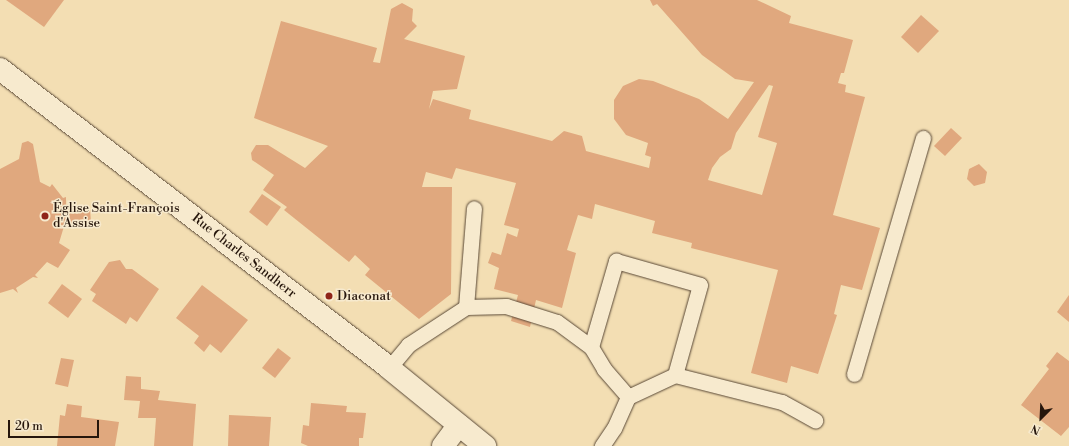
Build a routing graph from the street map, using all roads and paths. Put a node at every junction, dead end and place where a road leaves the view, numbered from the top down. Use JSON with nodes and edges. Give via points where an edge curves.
{"nodes":[{"id":1,"x":0,"y":69,"type":"edge"},
{"id":2,"x":923,"y":138,"type":"dead end"},
{"id":3,"x":474,"y":208,"type":"dead end"},
{"id":4,"x":466,"y":307,"type":"junction"},
{"id":5,"x":591,"y":347,"type":"junction"},
{"id":6,"x":389,"y":368,"type":"junction"},
{"id":7,"x":854,"y":374,"type":"dead end"},
{"id":8,"x":675,"y":375,"type":"junction"},
{"id":9,"x":628,"y":397,"type":"junction"},
{"id":10,"x":815,"y":420,"type":"dead end"},
{"id":11,"x":459,"y":425,"type":"junction"},
{"id":12,"x":444,"y":446,"type":"edge"},
{"id":13,"x":485,"y":446,"type":"edge"},
{"id":14,"x":602,"y":446,"type":"edge"}],
"edges":[{"from":1,"to":6,"type":"street","name":"Rue Charles Sandherr"},
{"from":2,"to":7,"type":"lane"},
{"from":3,"to":4,"type":"lane"},
{"from":4,"to":5,"type":"lane","via":[[514,308],[557,322]]},
{"from":4,"to":6,"type":"lane","via":[[408,345]]},
{"from":5,"to":8,"type":"lane","via":[[616,261],[700,285]]},
{"from":5,"to":9,"type":"lane","via":[[604,369]]},
{"from":6,"to":11,"type":"street","name":"Rue Charles Sandherr"},
{"from":8,"to":9,"type":"lane"},
{"from":8,"to":10,"type":"lane","via":[[782,402]]},
{"from":9,"to":14,"type":"lane"},
{"from":11,"to":12,"type":"street"},
{"from":11,"to":13,"type":"street","name":"Rue Charles Sandherr"}]}
